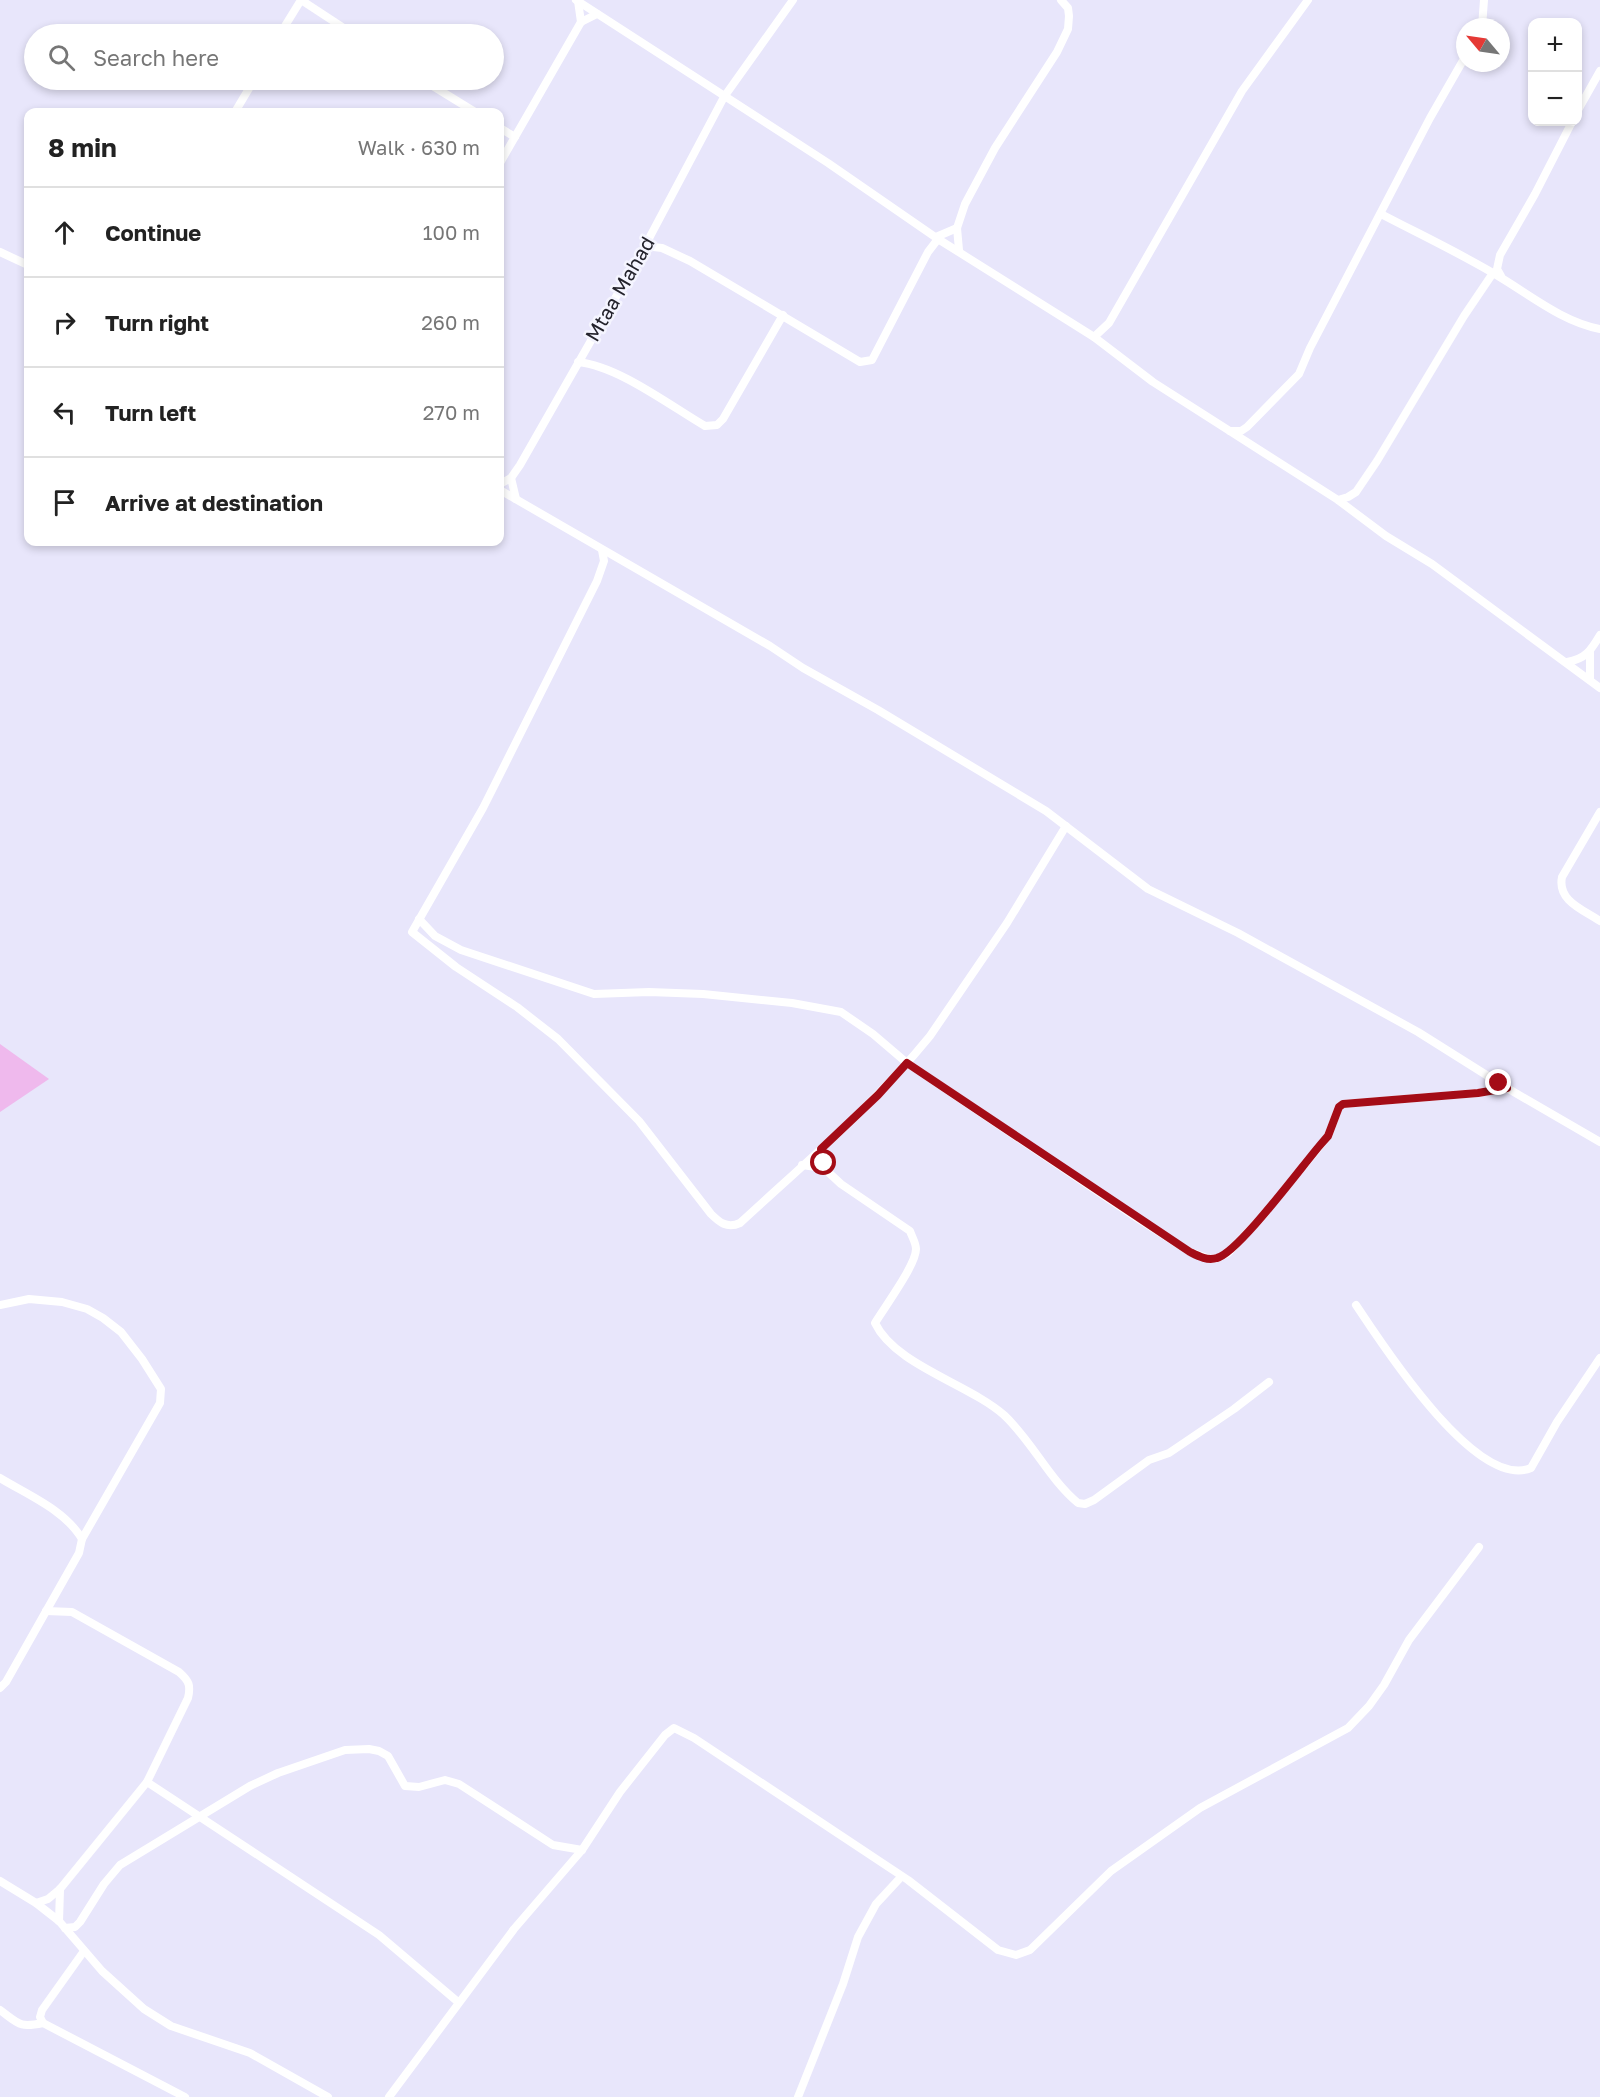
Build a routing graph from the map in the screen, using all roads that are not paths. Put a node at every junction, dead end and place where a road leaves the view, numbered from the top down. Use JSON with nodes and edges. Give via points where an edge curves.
{"nodes":[{"id":1,"x":301,"y":0,"type":"edge"},
{"id":2,"x":793,"y":0,"type":"edge"},
{"id":3,"x":1061,"y":0,"type":"edge"},
{"id":4,"x":1308,"y":0,"type":"edge"},
{"id":5,"x":1484,"y":0,"type":"edge"},
{"id":6,"x":577,"y":1,"type":"edge"},
{"id":7,"x":597,"y":14,"type":"junction"},
{"id":8,"x":1483,"y":18,"type":"edge"},
{"id":9,"x":581,"y":22,"type":"junction"},
{"id":10,"x":286,"y":24,"type":"edge"},
{"id":11,"x":338,"y":24,"type":"edge"},
{"id":12,"x":1600,"y":71,"type":"edge"},
{"id":13,"x":1456,"y":72,"type":"edge"},
{"id":14,"x":248,"y":90,"type":"edge"},
{"id":15,"x":440,"y":90,"type":"edge"},
{"id":16,"x":724,"y":98,"type":"junction"},
{"id":17,"x":1582,"y":103,"type":"edge"},
{"id":18,"x":237,"y":108,"type":"edge"},
{"id":19,"x":469,"y":108,"type":"edge"},
{"id":20,"x":1570,"y":126,"type":"edge"},
{"id":21,"x":504,"y":131,"type":"edge"},
{"id":22,"x":515,"y":138,"type":"junction"},
{"id":23,"x":504,"y":156,"type":"edge"},
{"id":24,"x":1381,"y":214,"type":"junction"},
{"id":25,"x":957,"y":228,"type":"junction"},
{"id":26,"x":937,"y":238,"type":"junction"},
{"id":27,"x":645,"y":246,"type":"junction"},
{"id":28,"x":958,"y":250,"type":"junction"},
{"id":29,"x":0,"y":252,"type":"edge"},
{"id":30,"x":24,"y":263,"type":"edge"},
{"id":31,"x":1493,"y":273,"type":"junction"},
{"id":32,"x":1501,"y":278,"type":"junction"},
{"id":33,"x":783,"y":315,"type":"junction"},
{"id":34,"x":1105,"y":327,"type":"junction"},
{"id":35,"x":1600,"y":329,"type":"edge"},
{"id":36,"x":1094,"y":337,"type":"junction"},
{"id":37,"x":1107,"y":348,"type":"junction"},
{"id":38,"x":578,"y":362,"type":"junction"},
{"id":39,"x":1247,"y":427,"type":"junction"},
{"id":40,"x":1230,"y":431,"type":"junction"},
{"id":41,"x":1246,"y":441,"type":"junction"},
{"id":42,"x":511,"y":478,"type":"junction"},
{"id":43,"x":504,"y":482,"type":"edge"},
{"id":44,"x":504,"y":492,"type":"edge"},
{"id":45,"x":516,"y":499,"type":"junction"},
{"id":46,"x":1338,"y":500,"type":"junction"},
{"id":47,"x":602,"y":550,"type":"junction"},
{"id":48,"x":1600,"y":635,"type":"edge"},
{"id":49,"x":1590,"y":653,"type":"junction"},
{"id":50,"x":1567,"y":662,"type":"junction"},
{"id":51,"x":1590,"y":680,"type":"junction"},
{"id":52,"x":1600,"y":688,"type":"edge"},
{"id":53,"x":1600,"y":812,"type":"edge"},
{"id":54,"x":1066,"y":826,"type":"junction"},
{"id":55,"x":419,"y":919,"type":"junction"},
{"id":56,"x":1600,"y":921,"type":"edge"},
{"id":57,"x":896,"y":1052,"type":"junction"},
{"id":58,"x":907,"y":1063,"type":"junction"},
{"id":59,"x":896,"y":1075,"type":"junction"},
{"id":60,"x":1507,"y":1088,"type":"junction"},
{"id":61,"x":1600,"y":1142,"type":"edge"},
{"id":62,"x":821,"y":1149,"type":"junction"},
{"id":63,"x":802,"y":1165,"type":"junction"},
{"id":64,"x":827,"y":1171,"type":"junction"},
{"id":65,"x":0,"y":1305,"type":"edge"},
{"id":66,"x":1356,"y":1305,"type":"dead end"},
{"id":67,"x":1600,"y":1358,"type":"edge"},
{"id":68,"x":1269,"y":1382,"type":"dead end"},
{"id":69,"x":0,"y":1478,"type":"edge"},
{"id":70,"x":82,"y":1539,"type":"junction"},
{"id":71,"x":1479,"y":1547,"type":"dead end"},
{"id":72,"x":46,"y":1611,"type":"junction"},
{"id":73,"x":0,"y":1688,"type":"edge"},
{"id":74,"x":147,"y":1782,"type":"junction"},
{"id":75,"x":198,"y":1817,"type":"junction"},
{"id":76,"x":582,"y":1850,"type":"junction"},
{"id":77,"x":901,"y":1877,"type":"junction"},
{"id":78,"x":0,"y":1881,"type":"edge"},
{"id":79,"x":60,"y":1889,"type":"junction"},
{"id":80,"x":36,"y":1903,"type":"junction"},
{"id":81,"x":59,"y":1921,"type":"junction"},
{"id":82,"x":65,"y":1928,"type":"junction"},
{"id":83,"x":84,"y":1951,"type":"junction"},
{"id":84,"x":458,"y":2002,"type":"junction"},
{"id":85,"x":0,"y":2010,"type":"edge"},
{"id":86,"x":43,"y":2023,"type":"junction"},
{"id":87,"x":185,"y":2097,"type":"edge"},
{"id":88,"x":328,"y":2097,"type":"edge"},
{"id":89,"x":389,"y":2097,"type":"edge"},
{"id":90,"x":798,"y":2097,"type":"edge"}],
"edges":[{"from":1,"to":10,"type":"street"},
{"from":1,"to":11,"type":"street"},
{"from":2,"to":16,"type":"street","name":"Mtaa Mahad"},
{"from":3,"to":25,"type":"street","via":[[1070,16],[1068,29],[995,148],[965,204]]},
{"from":4,"to":34,"type":"street","via":[[1242,91]]},
{"from":5,"to":8,"type":"street"},
{"from":6,"to":7,"type":"street"},
{"from":6,"to":9,"type":"street"},
{"from":7,"to":9,"type":"street"},
{"from":7,"to":16,"type":"street"},
{"from":9,"to":22,"type":"street"},
{"from":12,"to":17,"type":"street"},
{"from":13,"to":24,"type":"street"},
{"from":14,"to":18,"type":"street"},
{"from":15,"to":19,"type":"street"},
{"from":16,"to":26,"type":"street"},
{"from":16,"to":27,"type":"street","name":"Mtaa Mahad"},
{"from":20,"to":32,"type":"street","via":[[1500,255],[1497,269]]},
{"from":21,"to":22,"type":"street"},
{"from":22,"to":23,"type":"street"},
{"from":24,"to":31,"type":"street"},
{"from":24,"to":39,"type":"street","via":[[1299,374]]},
{"from":25,"to":26,"type":"street"},
{"from":25,"to":28,"type":"street"},
{"from":26,"to":28,"type":"street"},
{"from":26,"to":33,"type":"street","via":[[872,360],[860,362]]},
{"from":27,"to":33,"type":"street","via":[[662,248],[690,261]]},
{"from":27,"to":38,"type":"street","name":"Mtaa Mahad"},
{"from":28,"to":36,"type":"street"},
{"from":29,"to":30,"type":"street"},
{"from":31,"to":32,"type":"street"},
{"from":31,"to":46,"type":"street","via":[[1356,492]]},
{"from":32,"to":35,"type":"street","via":[[1560,315]]},
{"from":33,"to":38,"type":"street","via":[[717,425],[705,426],[616,373],[593,363]]},
{"from":34,"to":36,"type":"street"},
{"from":34,"to":37,"type":"street"},
{"from":36,"to":37,"type":"street"},
{"from":37,"to":40,"type":"street"},
{"from":38,"to":42,"type":"street","name":"Mtaa Mahad"},
{"from":39,"to":40,"type":"street"},
{"from":39,"to":41,"type":"street"},
{"from":40,"to":41,"type":"street"},
{"from":41,"to":46,"type":"street"},
{"from":42,"to":43,"type":"street","name":"Mtaa Mahad"},
{"from":42,"to":45,"type":"street"},
{"from":44,"to":45,"type":"street"},
{"from":45,"to":47,"type":"street"},
{"from":46,"to":50,"type":"street"},
{"from":47,"to":54,"type":"street","via":[[878,710]]},
{"from":47,"to":55,"type":"street","via":[[604,561],[597,581],[483,808]]},
{"from":48,"to":49,"type":"street"},
{"from":49,"to":50,"type":"street"},
{"from":49,"to":51,"type":"street"},
{"from":50,"to":51,"type":"street"},
{"from":51,"to":52,"type":"street"},
{"from":53,"to":56,"type":"street","via":[[1561,883],[1566,899]]},
{"from":54,"to":58,"type":"street","via":[[1007,923],[930,1036]]},
{"from":54,"to":60,"type":"street","via":[[1148,889],[1238,933],[1388,1016]]},
{"from":55,"to":57,"type":"street","via":[[435,936],[461,950],[594,994],[703,994],[827,1009],[841,1012]]},
{"from":55,"to":63,"type":"street","via":[[412,932],[558,1039],[602,1083],[639,1121],[718,1221],[740,1224]]},
{"from":57,"to":58,"type":"street"},
{"from":57,"to":59,"type":"street"},
{"from":58,"to":59,"type":"street"},
{"from":58,"to":60,"type":"street","via":[[1137,1218],[1190,1252],[1210,1259],[1228,1253],[1260,1218],[1328,1136],[1343,1104]]},
{"from":59,"to":62,"type":"street"},
{"from":60,"to":61,"type":"street"},
{"from":62,"to":63,"type":"street"},
{"from":62,"to":64,"type":"street"},
{"from":63,"to":64,"type":"street"},
{"from":64,"to":68,"type":"street","via":[[910,1232],[914,1241],[912,1263],[875,1323],[880,1335],[936,1375],[1005,1416],[1078,1503],[1094,1500],[1149,1460],[1169,1453]]},
{"from":65,"to":70,"type":"street","via":[[29,1299],[87,1309],[121,1332],[161,1389],[160,1403]]},
{"from":66,"to":67,"type":"street","via":[[1411,1385],[1444,1422],[1474,1450],[1512,1470],[1531,1468]]},
{"from":69,"to":70,"type":"street","via":[[61,1515]]},
{"from":70,"to":72,"type":"street","via":[[79,1553]]},
{"from":71,"to":77,"type":"street","via":[[1409,1640],[1369,1706],[1348,1728],[1200,1808],[1111,1871],[1030,1950],[1016,1955],[998,1950]]},
{"from":72,"to":73,"type":"street"},
{"from":72,"to":74,"type":"street","via":[[72,1611],[179,1672],[190,1684],[189,1698]]},
{"from":74,"to":75,"type":"street"},
{"from":74,"to":79,"type":"street"},
{"from":75,"to":76,"type":"street","via":[[278,1773],[345,1750],[369,1749],[388,1756],[405,1786],[419,1788],[445,1780],[459,1784],[553,1845]]},
{"from":75,"to":82,"type":"street","via":[[120,1865],[80,1922]]},
{"from":75,"to":84,"type":"street","via":[[379,1935]]},
{"from":76,"to":77,"type":"street","via":[[620,1792],[674,1728]]},
{"from":76,"to":84,"type":"street"},
{"from":77,"to":90,"type":"street","via":[[876,1904],[858,1937]]},
{"from":78,"to":80,"type":"street"},
{"from":79,"to":80,"type":"street"},
{"from":79,"to":81,"type":"street"},
{"from":80,"to":81,"type":"street"},
{"from":81,"to":82,"type":"street"},
{"from":82,"to":83,"type":"street"},
{"from":83,"to":86,"type":"street","via":[[42,2010]]},
{"from":83,"to":88,"type":"street","via":[[144,2010],[171,2026],[250,2053]]},
{"from":84,"to":89,"type":"street"},
{"from":85,"to":86,"type":"street","via":[[27,2027]]},
{"from":86,"to":87,"type":"street"}]}
